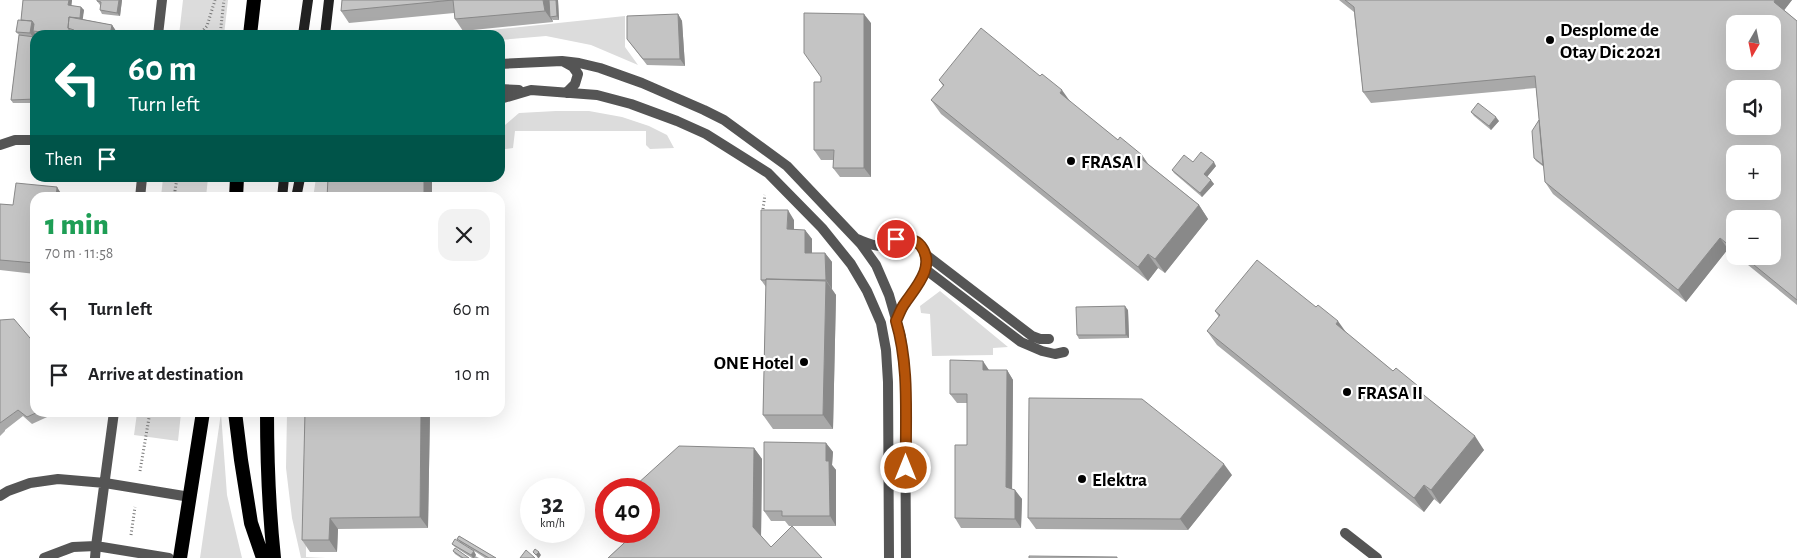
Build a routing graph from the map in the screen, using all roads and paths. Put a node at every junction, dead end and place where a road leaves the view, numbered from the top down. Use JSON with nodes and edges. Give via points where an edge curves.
{"nodes":[{"id":1,"x":162,"y":0,"type":"edge"},
{"id":2,"x":215,"y":0,"type":"edge"},
{"id":3,"x":224,"y":0,"type":"edge"},
{"id":4,"x":254,"y":0,"type":"edge"},
{"id":5,"x":308,"y":0,"type":"edge"},
{"id":6,"x":329,"y":0,"type":"edge"},
{"id":7,"x":159,"y":30,"type":"edge"},
{"id":8,"x":203,"y":30,"type":"edge"},
{"id":9,"x":221,"y":30,"type":"edge"},
{"id":10,"x":251,"y":30,"type":"edge"},
{"id":11,"x":304,"y":30,"type":"edge"},
{"id":12,"x":326,"y":30,"type":"edge"},
{"id":13,"x":562,"y":61,"type":"junction"},
{"id":14,"x":505,"y":64,"type":"edge"},
{"id":15,"x":505,"y":89,"type":"edge"},
{"id":16,"x":531,"y":90,"type":"junction"},
{"id":17,"x":566,"y":92,"type":"junction"},
{"id":18,"x":505,"y":98,"type":"edge"},
{"id":19,"x":30,"y":140,"type":"edge"},
{"id":20,"x":0,"y":145,"type":"edge"},
{"id":21,"x":853,"y":237,"type":"junction"},
{"id":22,"x":925,"y":254,"type":"junction"},
{"id":23,"x":925,"y":269,"type":"junction"},
{"id":24,"x":896,"y":321,"type":"junction"},
{"id":25,"x":1050,"y":339,"type":"dead end"},
{"id":26,"x":1064,"y":352,"type":"dead end"},
{"id":27,"x":113,"y":417,"type":"edge"},
{"id":28,"x":202,"y":417,"type":"edge"},
{"id":29,"x":236,"y":417,"type":"edge"},
{"id":30,"x":267,"y":417,"type":"edge"},
{"id":31,"x":105,"y":484,"type":"junction"},
{"id":32,"x":0,"y":496,"type":"edge"},
{"id":33,"x":190,"y":498,"type":"junction"},
{"id":34,"x":1345,"y":533,"type":"dead end"},
{"id":35,"x":96,"y":546,"type":"junction"},
{"id":36,"x":44,"y":558,"type":"edge"},
{"id":37,"x":95,"y":558,"type":"edge"},
{"id":38,"x":169,"y":558,"type":"edge"},
{"id":39,"x":180,"y":558,"type":"edge"},
{"id":40,"x":263,"y":558,"type":"edge"},
{"id":41,"x":274,"y":558,"type":"edge"},
{"id":42,"x":889,"y":558,"type":"edge"},
{"id":43,"x":906,"y":558,"type":"edge"},
{"id":44,"x":1377,"y":558,"type":"edge"}],
"edges":[{"from":1,"to":7,"type":"street"},
{"from":2,"to":8,"type":"path"},
{"from":3,"to":9,"type":"path"},
{"from":4,"to":10,"type":"highway"},
{"from":5,"to":11,"type":"main road"},
{"from":6,"to":12,"type":"main road"},
{"from":13,"to":14,"type":"street"},
{"from":13,"to":17,"type":"street","via":[[578,74],[575,84]]},
{"from":13,"to":21,"type":"street","via":[[600,68],[634,80],[724,120],[787,166]]},
{"from":15,"to":16,"type":"street"},
{"from":16,"to":17,"type":"street"},
{"from":16,"to":18,"type":"street"},
{"from":17,"to":42,"type":"street","via":[[597,95],[631,104],[706,134],[768,173],[822,228],[851,264],[881,323],[886,350]]},
{"from":19,"to":20,"type":"street"},
{"from":21,"to":22,"type":"street","via":[[878,246],[909,238],[918,242]]},
{"from":21,"to":24,"type":"street","via":[[876,265]]},
{"from":22,"to":23,"type":"street"},
{"from":22,"to":25,"type":"street","via":[[1032,336]]},
{"from":23,"to":24,"type":"street"},
{"from":23,"to":26,"type":"street","via":[[1021,342],[1042,351]]},
{"from":24,"to":43,"type":"street","via":[[905,377]]},
{"from":27,"to":31,"type":"street"},
{"from":28,"to":33,"type":"highway"},
{"from":29,"to":40,"type":"highway","via":[[251,523]]},
{"from":30,"to":41,"type":"highway"},
{"from":31,"to":32,"type":"street","via":[[58,479],[30,483]]},
{"from":31,"to":33,"type":"street"},
{"from":31,"to":35,"type":"street"},
{"from":33,"to":39,"type":"highway"},
{"from":34,"to":44,"type":"street"},
{"from":35,"to":36,"type":"street","via":[[74,547]]},
{"from":35,"to":37,"type":"street"},
{"from":35,"to":38,"type":"street"}]}
